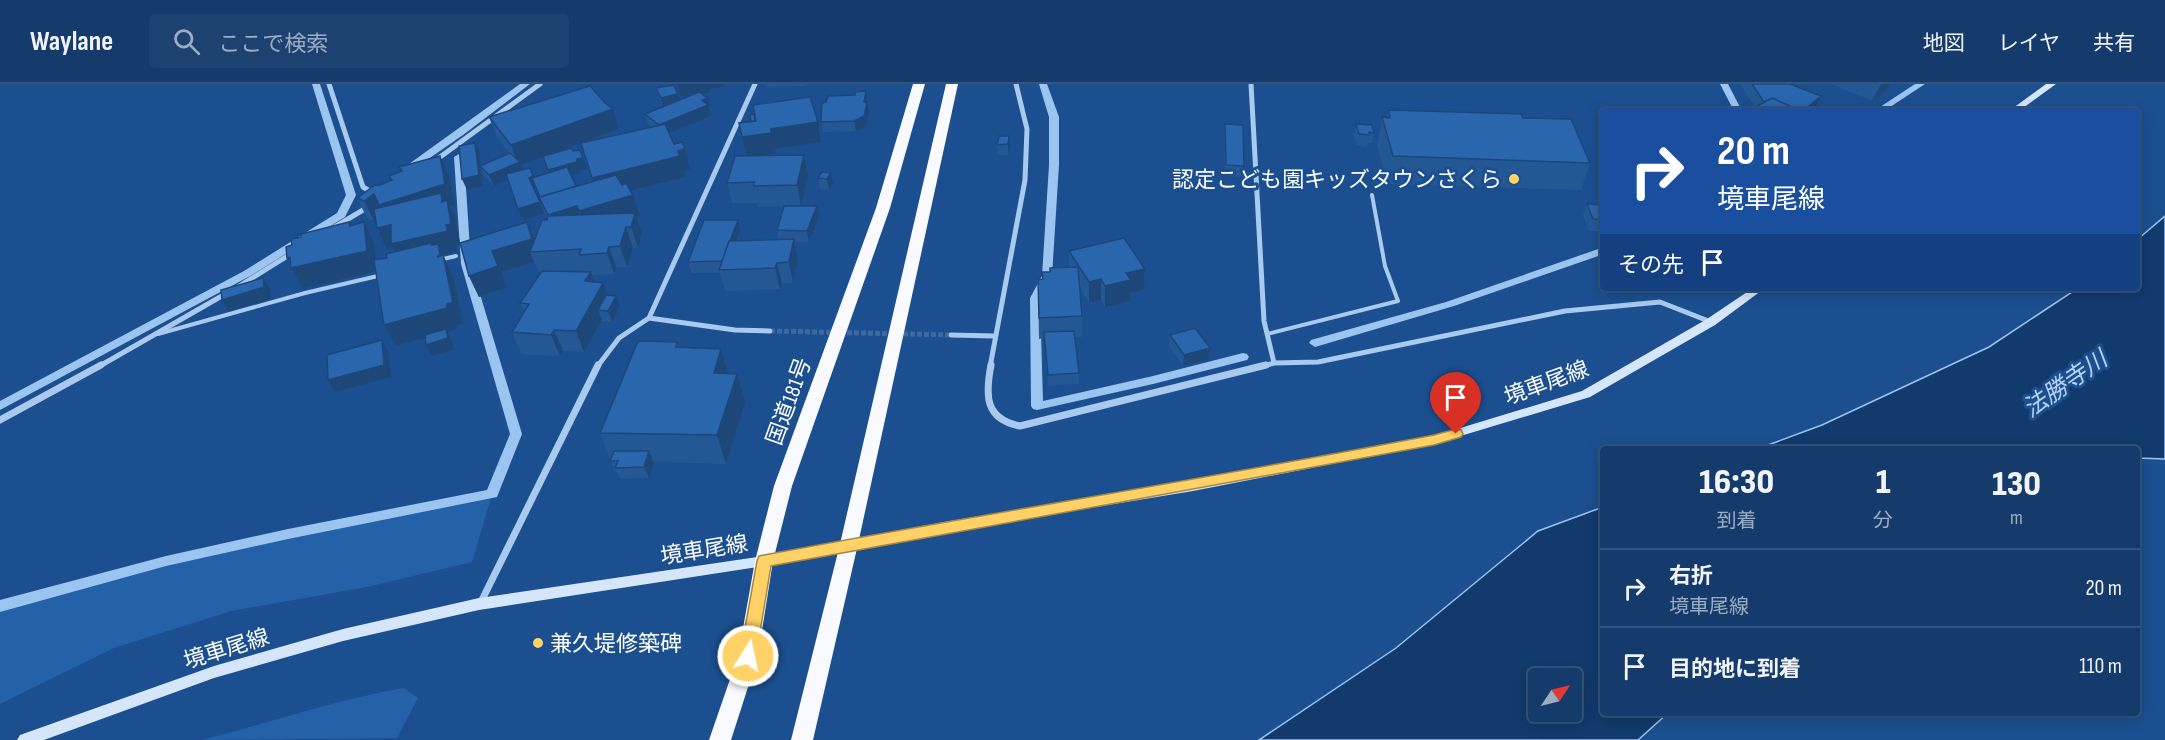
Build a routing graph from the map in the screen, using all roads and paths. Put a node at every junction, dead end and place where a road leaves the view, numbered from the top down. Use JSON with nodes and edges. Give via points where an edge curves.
{"nodes":[{"id":1,"x":329,"y":84,"type":"edge"},
{"id":2,"x":540,"y":84,"type":"edge"},
{"id":3,"x":755,"y":84,"type":"edge"},
{"id":4,"x":919,"y":84,"type":"edge"},
{"id":5,"x":952,"y":84,"type":"edge"},
{"id":6,"x":1016,"y":84,"type":"edge"},
{"id":7,"x":1251,"y":84,"type":"edge"},
{"id":8,"x":2052,"y":84,"type":"edge"},
{"id":9,"x":2017,"y":108,"type":"edge"},
{"id":10,"x":428,"y":166,"type":"edge"},
{"id":11,"x":1372,"y":195,"type":"dead end"},
{"id":12,"x":382,"y":198,"type":"edge"},
{"id":13,"x":372,"y":204,"type":"edge"},
{"id":14,"x":323,"y":234,"type":"edge"},
{"id":15,"x":303,"y":246,"type":"edge"},
{"id":16,"x":456,"y":256,"type":"dead end"},
{"id":17,"x":435,"y":261,"type":"edge"},
{"id":18,"x":384,"y":274,"type":"edge"},
{"id":19,"x":1756,"y":291,"type":"edge"},
{"id":20,"x":649,"y":318,"type":"junction"},
{"id":21,"x":1711,"y":322,"type":"junction"},
{"id":22,"x":770,"y":331,"type":"tunnel mouth"},
{"id":23,"x":1267,"y":333,"type":"junction"},
{"id":24,"x":158,"y":334,"type":"junction"},
{"id":25,"x":951,"y":336,"type":"tunnel mouth"},
{"id":26,"x":995,"y":336,"type":"junction"},
{"id":27,"x":1274,"y":363,"type":"junction"},
{"id":28,"x":0,"y":420,"type":"edge"},
{"id":29,"x":849,"y":544,"type":"junction"},
{"id":30,"x":764,"y":561,"type":"junction"},
{"id":31,"x":479,"y":604,"type":"junction"},
{"id":32,"x":26,"y":740,"type":"edge"},
{"id":33,"x":720,"y":740,"type":"edge"},
{"id":34,"x":802,"y":740,"type":"edge"}],
"edges":[{"from":1,"to":12,"type":"street","via":[[363,187]]},
{"from":2,"to":10,"type":"street"},
{"from":3,"to":20,"type":"street"},
{"from":4,"to":30,"type":"highway","name":"国道181号","via":[[883,208],[783,486]]},
{"from":5,"to":29,"type":"highway"},
{"from":6,"to":26,"type":"street","via":[[1027,129],[1025,180]]},
{"from":7,"to":23,"type":"street"},
{"from":8,"to":9,"type":"main road"},
{"from":11,"to":23,"type":"lane","via":[[1385,266],[1398,301]]},
{"from":13,"to":14,"type":"street"},
{"from":15,"to":24,"type":"street"},
{"from":16,"to":17,"type":"lane"},
{"from":18,"to":24,"type":"lane"},
{"from":19,"to":21,"type":"main road","name":"境車尾線"},
{"from":20,"to":22,"type":"street"},
{"from":20,"to":31,"type":"street","via":[[619,338],[601,358]]},
{"from":21,"to":27,"type":"street","via":[[1660,302],[1636,304],[1565,311],[1318,362]]},
{"from":21,"to":29,"type":"main road","name":"境車尾線","via":[[1586,394],[1434,440],[1193,486]]},
{"from":23,"to":27,"type":"street"},
{"from":24,"to":28,"type":"street"},
{"from":25,"to":26,"type":"street"},
{"from":26,"to":27,"type":"street","via":[[988,405],[1002,424],[1020,426]]},
{"from":29,"to":30,"type":"main road","name":"境車尾線"},
{"from":29,"to":34,"type":"highway"},
{"from":30,"to":31,"type":"main road","name":"境車尾線"},
{"from":30,"to":33,"type":"highway","name":"国道181号","via":[[748,656]]},
{"from":31,"to":32,"type":"main road","name":"境車尾線","via":[[344,635],[214,672]]}]}
